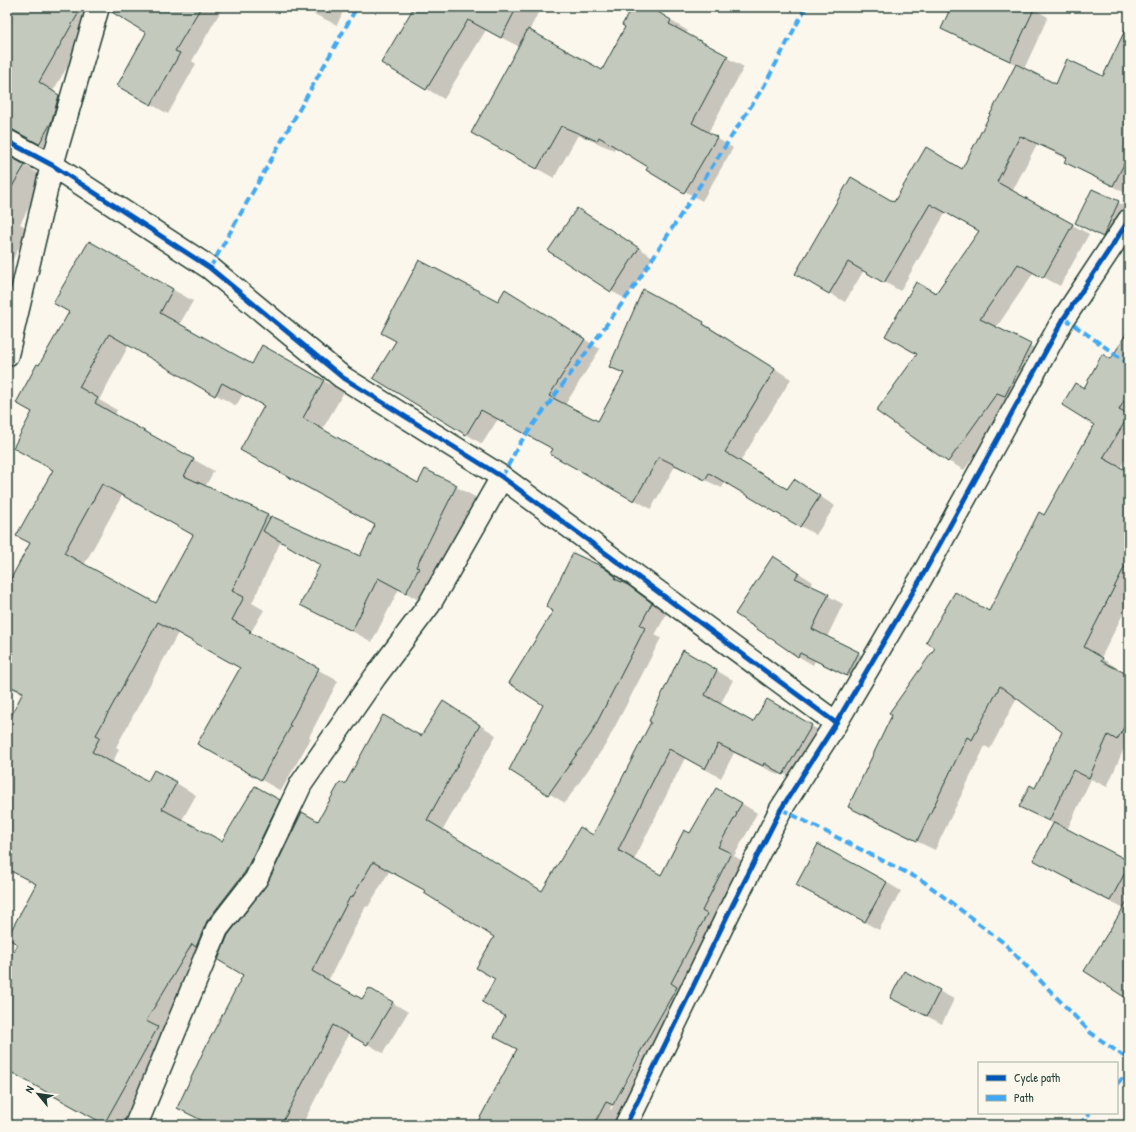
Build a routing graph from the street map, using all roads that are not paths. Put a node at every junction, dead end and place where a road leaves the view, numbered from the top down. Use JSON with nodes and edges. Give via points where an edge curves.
{"nodes":[{"id":1,"x":98,"y":7,"type":"edge"},
{"id":2,"x":7,"y":141,"type":"edge"},
{"id":3,"x":52,"y":165,"type":"junction"},
{"id":4,"x":1129,"y":220,"type":"edge"},
{"id":5,"x":7,"y":355,"type":"edge"},
{"id":6,"x":502,"y":476,"type":"junction"},
{"id":7,"x":836,"y":724,"type":"junction"},
{"id":8,"x":136,"y":1125,"type":"edge"},
{"id":9,"x":626,"y":1125,"type":"edge"}],
"edges":[{"from":1,"to":3,"type":"street"},
{"from":2,"to":3,"type":"street"},
{"from":3,"to":5,"type":"street"},
{"from":3,"to":6,"type":"street","via":[[210,268],[342,377]]},
{"from":4,"to":7,"type":"street","via":[[1064,318],[920,580]]},
{"from":6,"to":7,"type":"street"},
{"from":6,"to":8,"type":"street","via":[[429,605],[375,677],[301,784],[256,879],[217,929]]},
{"from":7,"to":9,"type":"street","via":[[781,808]]}]}
